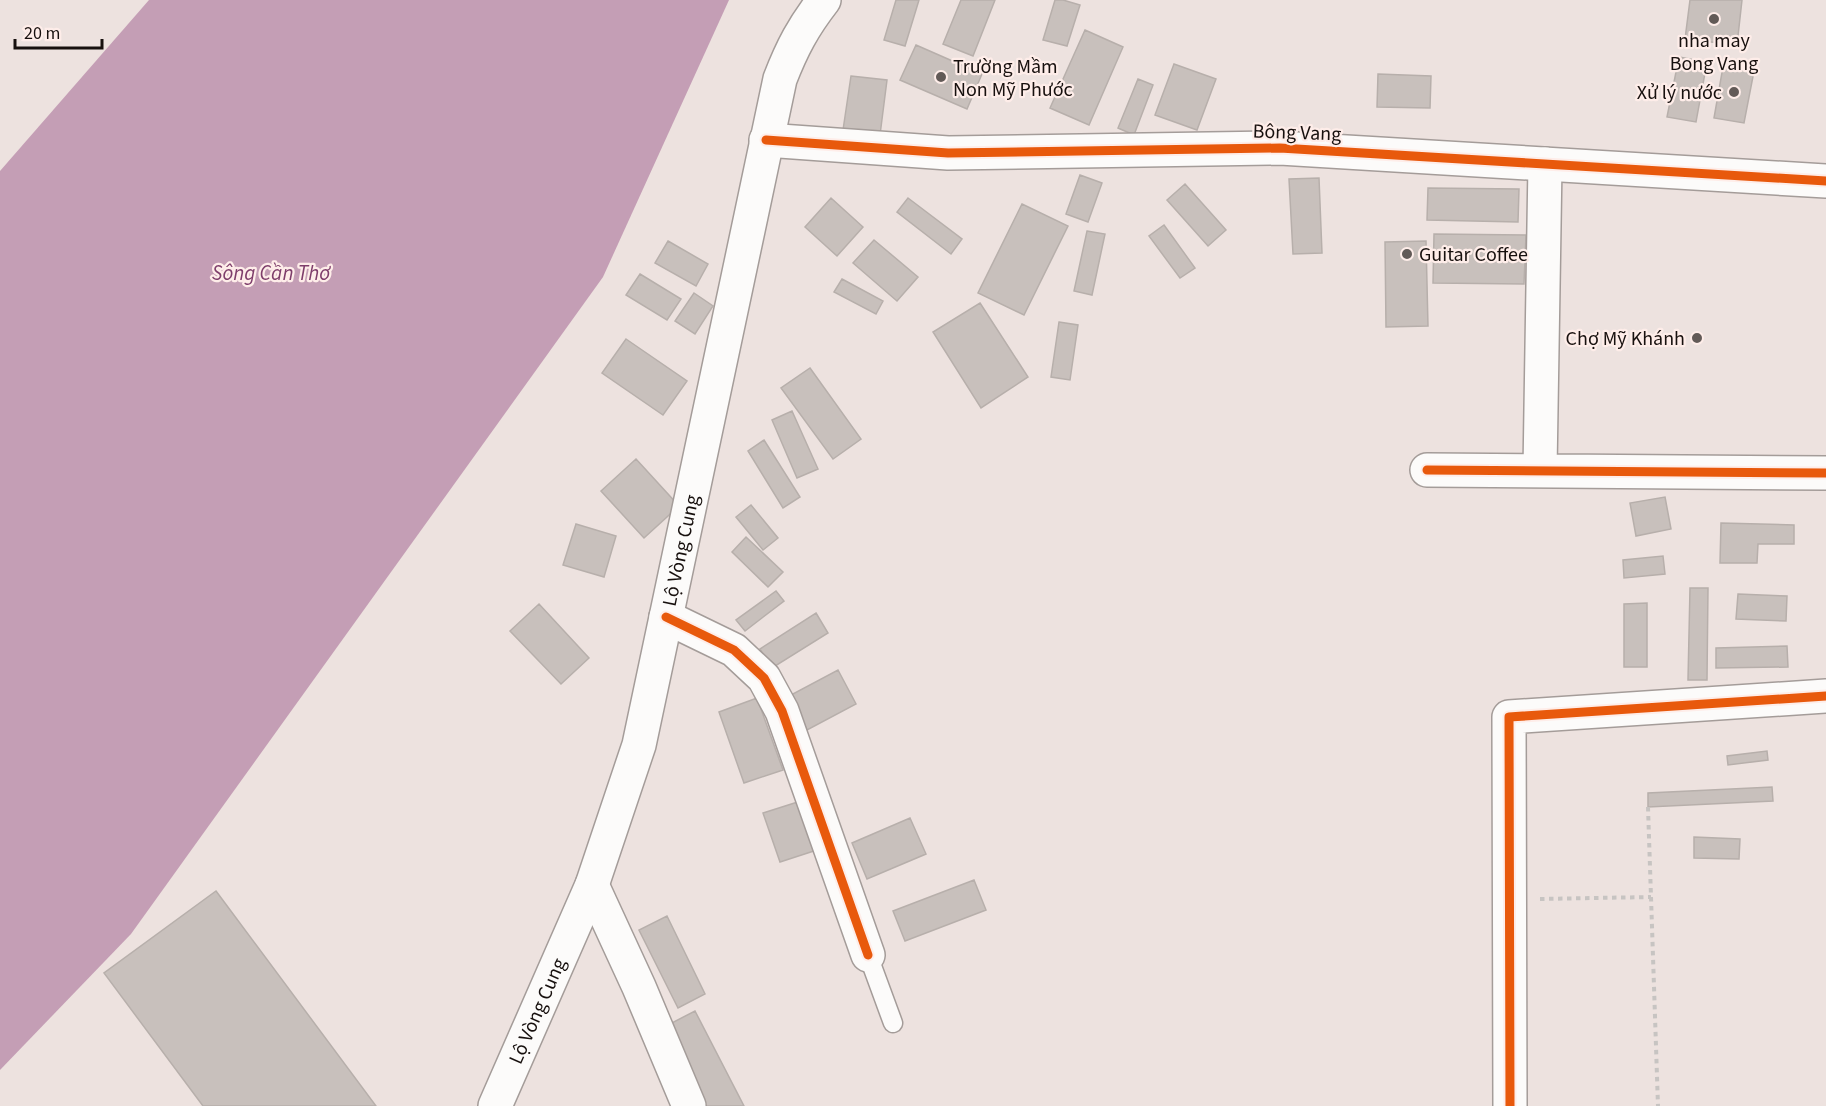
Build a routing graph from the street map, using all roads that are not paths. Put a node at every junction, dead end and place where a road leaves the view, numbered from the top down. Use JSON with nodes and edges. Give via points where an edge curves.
{"nodes":[{"id":1,"x":824,"y":0,"type":"edge"},
{"id":2,"x":766,"y":140,"type":"junction"},
{"id":3,"x":1545,"y":164,"type":"junction"},
{"id":4,"x":1826,"y":181,"type":"edge"},
{"id":5,"x":1427,"y":470,"type":"dead end"},
{"id":6,"x":1540,"y":470,"type":"junction"},
{"id":7,"x":1826,"y":472,"type":"edge"},
{"id":8,"x":666,"y":617,"type":"junction"},
{"id":9,"x":1826,"y":696,"type":"edge"},
{"id":10,"x":592,"y":885,"type":"junction"},
{"id":11,"x":868,"y":955,"type":"joint"},
{"id":12,"x":892,"y":1023,"type":"dead end"},
{"id":13,"x":495,"y":1106,"type":"edge"},
{"id":14,"x":689,"y":1106,"type":"edge"},
{"id":15,"x":1510,"y":1106,"type":"edge"}],
"edges":[{"from":1,"to":2,"type":"street","name":"Lộ Vòng Cung","via":[[792,48],[780,79]]},
{"from":2,"to":3,"type":"street","name":"Bông Vang","via":[[948,153],[1280,148]]},
{"from":2,"to":8,"type":"street","name":"Lộ Vòng Cung"},
{"from":3,"to":4,"type":"street","name":"Bông Vang"},
{"from":3,"to":6,"type":"street"},
{"from":5,"to":6,"type":"street"},
{"from":6,"to":7,"type":"street"},
{"from":8,"to":10,"type":"street","name":"Lộ Vòng Cung","via":[[639,745]]},
{"from":8,"to":11,"type":"street","via":[[734,650],[764,678],[782,711]]},
{"from":9,"to":15,"type":"street","via":[[1509,717]]},
{"from":10,"to":13,"type":"street","name":"Lộ Vòng Cung"},
{"from":10,"to":14,"type":"street"},
{"from":11,"to":12,"type":"lane"}]}
